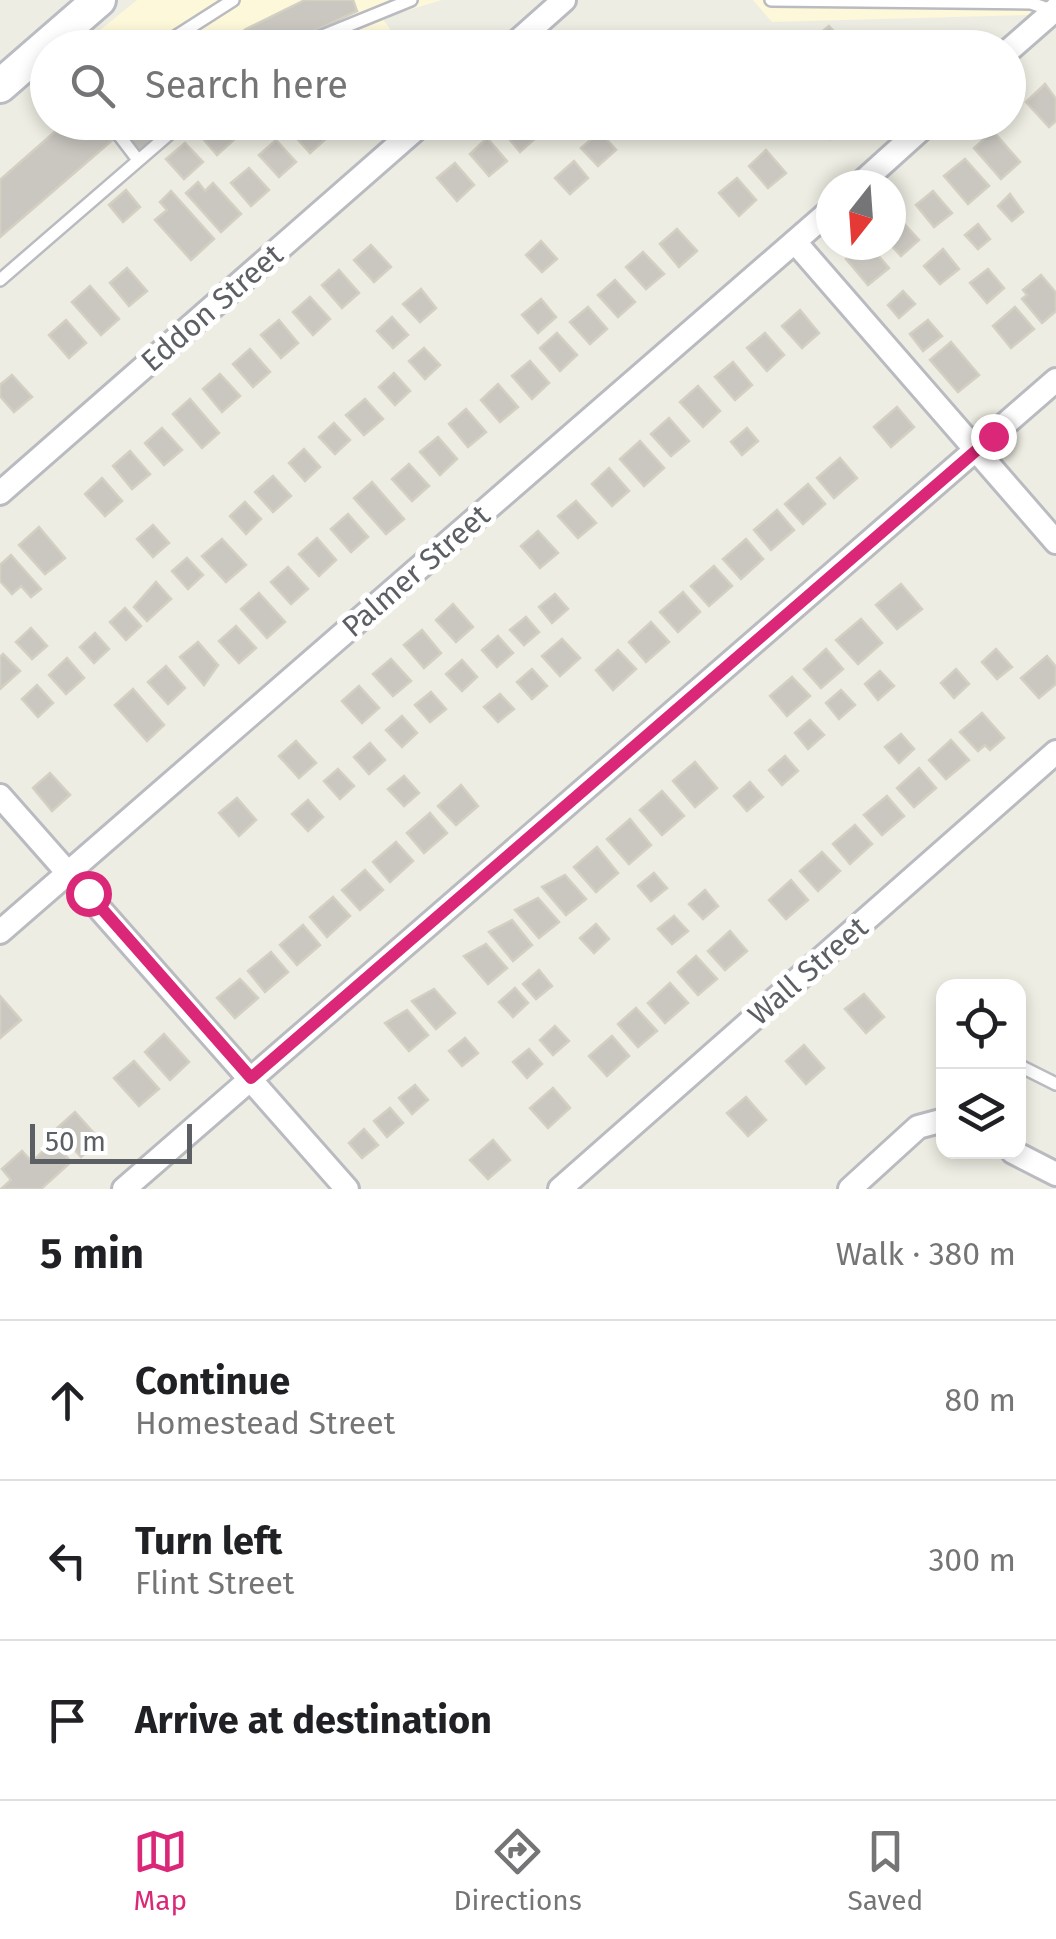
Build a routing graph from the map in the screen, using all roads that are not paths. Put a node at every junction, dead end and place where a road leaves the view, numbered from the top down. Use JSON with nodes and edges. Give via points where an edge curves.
{"nodes":[{"id":1,"x":203,"y":0,"type":"edge"},
{"id":2,"x":233,"y":0,"type":"edge"},
{"id":3,"x":412,"y":0,"type":"edge"},
{"id":4,"x":564,"y":0,"type":"edge"},
{"id":5,"x":771,"y":0,"type":"edge"},
{"id":6,"x":86,"y":7,"type":"edge"},
{"id":7,"x":1055,"y":10,"type":"edge"},
{"id":8,"x":212,"y":12,"type":"junction"},
{"id":9,"x":65,"y":30,"type":"edge"},
{"id":10,"x":185,"y":30,"type":"edge"},
{"id":11,"x":338,"y":30,"type":"edge"},
{"id":12,"x":530,"y":30,"type":"edge"},
{"id":13,"x":1026,"y":36,"type":"edge"},
{"id":14,"x":30,"y":63,"type":"edge"},
{"id":15,"x":0,"y":86,"type":"edge"},
{"id":16,"x":123,"y":140,"type":"edge"},
{"id":17,"x":162,"y":140,"type":"edge"},
{"id":18,"x":403,"y":140,"type":"edge"},
{"id":19,"x":909,"y":140,"type":"edge"},
{"id":20,"x":138,"y":160,"type":"junction"},
{"id":21,"x":876,"y":170,"type":"edge"},
{"id":22,"x":816,"y":223,"type":"edge"},
{"id":23,"x":795,"y":242,"type":"junction"},
{"id":24,"x":0,"y":280,"type":"edge"},
{"id":25,"x":1056,"y":380,"type":"edge"},
{"id":26,"x":976,"y":449,"type":"junction"},
{"id":27,"x":0,"y":493,"type":"edge"},
{"id":28,"x":1056,"y":542,"type":"edge"},
{"id":29,"x":1056,"y":752,"type":"edge"},
{"id":30,"x":0,"y":796,"type":"edge"},
{"id":31,"x":70,"y":872,"type":"junction"},
{"id":32,"x":0,"y":932,"type":"edge"},
{"id":33,"x":1026,"y":1069,"type":"edge"},
{"id":34,"x":251,"y":1078,"type":"junction"},
{"id":35,"x":1056,"y":1084,"type":"edge"},
{"id":36,"x":936,"y":1122,"type":"edge"},
{"id":37,"x":1026,"y":1159,"type":"edge"},
{"id":38,"x":1056,"y":1174,"type":"edge"},
{"id":39,"x":124,"y":1189,"type":"edge"},
{"id":40,"x":347,"y":1189,"type":"edge"},
{"id":41,"x":560,"y":1189,"type":"edge"},
{"id":42,"x":850,"y":1189,"type":"edge"}],
"edges":[{"from":1,"to":8,"type":"lane"},
{"from":2,"to":8,"type":"lane"},
{"from":3,"to":11,"type":"lane"},
{"from":4,"to":12,"type":"street"},
{"from":5,"to":7,"type":"lane","via":[[1031,3]]},
{"from":6,"to":9,"type":"street"},
{"from":7,"to":13,"type":"street"},
{"from":8,"to":10,"type":"lane"},
{"from":14,"to":15,"type":"street"},
{"from":16,"to":20,"type":"lane"},
{"from":17,"to":20,"type":"lane"},
{"from":18,"to":27,"type":"street","name":"Eddon Street"},
{"from":19,"to":21,"type":"street"},
{"from":20,"to":24,"type":"lane"},
{"from":22,"to":23,"type":"street","name":"Palmer Street"},
{"from":23,"to":26,"type":"street"},
{"from":23,"to":31,"type":"street","name":"Palmer Street"},
{"from":25,"to":26,"type":"street"},
{"from":26,"to":28,"type":"street"},
{"from":26,"to":34,"type":"street"},
{"from":29,"to":41,"type":"street","name":"Wall Street"},
{"from":30,"to":31,"type":"street"},
{"from":31,"to":32,"type":"street","name":"Palmer Street"},
{"from":31,"to":34,"type":"street"},
{"from":33,"to":35,"type":"lane"},
{"from":34,"to":39,"type":"street"},
{"from":34,"to":40,"type":"street"},
{"from":36,"to":42,"type":"street","via":[[918,1127]]},
{"from":37,"to":38,"type":"street"}]}
